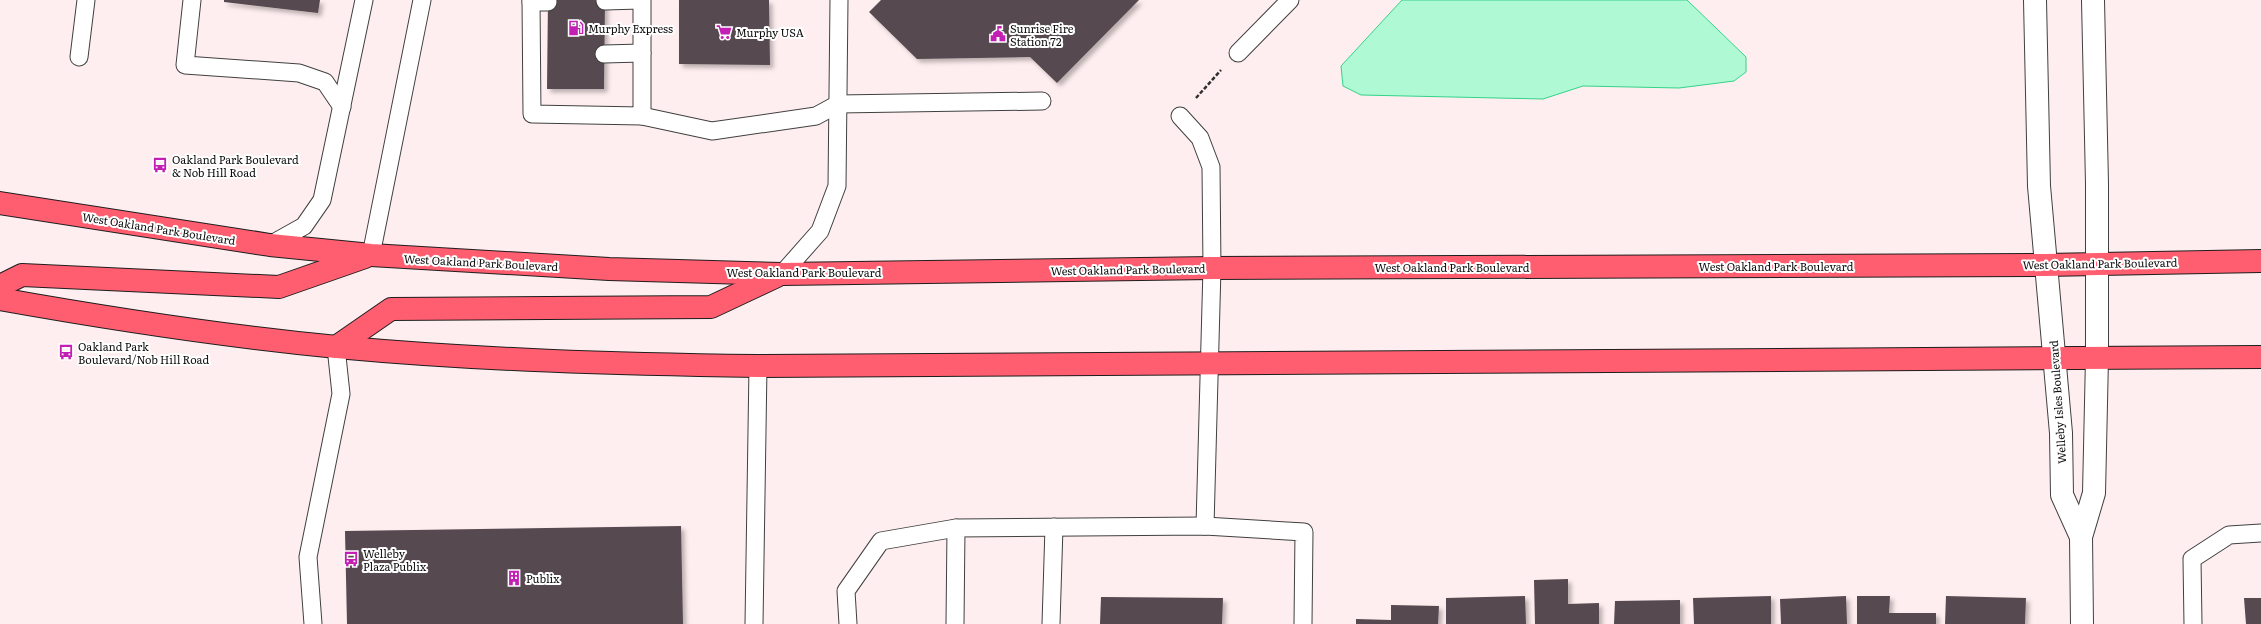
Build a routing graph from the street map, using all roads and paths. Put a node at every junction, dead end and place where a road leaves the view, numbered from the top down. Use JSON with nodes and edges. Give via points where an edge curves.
{"nodes":[{"id":1,"x":86,"y":0,"type":"edge"},
{"id":2,"x":192,"y":0,"type":"edge"},
{"id":3,"x":364,"y":0,"type":"edge"},
{"id":4,"x":422,"y":0,"type":"edge"},
{"id":5,"x":641,"y":0,"type":"edge"},
{"id":6,"x":839,"y":0,"type":"edge"},
{"id":7,"x":1290,"y":0,"type":"edge"},
{"id":8,"x":2035,"y":0,"type":"edge"},
{"id":9,"x":2093,"y":0,"type":"edge"},
{"id":10,"x":536,"y":1,"type":"edge"},
{"id":11,"x":605,"y":1,"type":"dead end"},
{"id":12,"x":642,"y":53,"type":"junction"},
{"id":13,"x":1238,"y":53,"type":"joint"},
{"id":14,"x":604,"y":54,"type":"dead end"},
{"id":15,"x":79,"y":57,"type":"dead end"},
{"id":16,"x":1042,"y":101,"type":"dead end"},
{"id":17,"x":838,"y":104,"type":"junction"},
{"id":18,"x":342,"y":107,"type":"junction"},
{"id":19,"x":642,"y":116,"type":"junction"},
{"id":20,"x":1180,"y":116,"type":"joint"},
{"id":21,"x":0,"y":203,"type":"edge"},
{"id":22,"x":270,"y":245,"type":"junction"},
{"id":23,"x":371,"y":255,"type":"junction"},
{"id":24,"x":2261,"y":261,"type":"edge"},
{"id":25,"x":2098,"y":263,"type":"junction"},
{"id":26,"x":2044,"y":265,"type":"junction"},
{"id":27,"x":1212,"y":268,"type":"junction"},
{"id":28,"x":782,"y":274,"type":"junction"},
{"id":29,"x":0,"y":286,"type":"edge"},
{"id":30,"x":0,"y":299,"type":"edge"},
{"id":31,"x":336,"y":346,"type":"junction"},
{"id":32,"x":2261,"y":357,"type":"edge"},
{"id":33,"x":2055,"y":358,"type":"junction"},
{"id":34,"x":2097,"y":358,"type":"junction"},
{"id":35,"x":1208,"y":362,"type":"junction"},
{"id":36,"x":758,"y":366,"type":"junction"},
{"id":37,"x":1205,"y":526,"type":"junction"},
{"id":38,"x":1054,"y":527,"type":"junction"},
{"id":39,"x":956,"y":528,"type":"junction"},
{"id":40,"x":2261,"y":533,"type":"edge"},
{"id":41,"x":2081,"y":537,"type":"junction"},
{"id":42,"x":313,"y":624,"type":"edge"},
{"id":43,"x":754,"y":624,"type":"edge"},
{"id":44,"x":848,"y":624,"type":"edge"},
{"id":45,"x":955,"y":624,"type":"edge"},
{"id":46,"x":1051,"y":624,"type":"edge"},
{"id":47,"x":1303,"y":624,"type":"edge"},
{"id":48,"x":2082,"y":624,"type":"edge"},
{"id":49,"x":2193,"y":624,"type":"edge"}],
"edges":[{"from":1,"to":15,"type":"lane"},
{"from":2,"to":18,"type":"lane","via":[[185,65],[300,73],[325,82]]},
{"from":3,"to":18,"type":"lane"},
{"from":4,"to":23,"type":"lane"},
{"from":5,"to":11,"type":"lane"},
{"from":5,"to":12,"type":"lane"},
{"from":6,"to":17,"type":"lane"},
{"from":7,"to":13,"type":"lane"},
{"from":8,"to":26,"type":"street","name":"Welleby Isles Boulevard","via":[[2039,186]]},
{"from":9,"to":25,"type":"street","name":"Welleby Isles Boulevard"},
{"from":10,"to":19,"type":"lane","via":[[539,54],[532,114]]},
{"from":12,"to":14,"type":"lane"},
{"from":12,"to":19,"type":"lane"},
{"from":13,"to":20,"type":"path"},
{"from":16,"to":17,"type":"lane"},
{"from":17,"to":19,"type":"lane","via":[[816,116],[712,132]]},
{"from":17,"to":28,"type":"lane","via":[[837,186],[820,231]]},
{"from":18,"to":22,"type":"lane","via":[[322,200],[304,226]]},
{"from":20,"to":27,"type":"lane","via":[[1200,138],[1211,166]]},
{"from":21,"to":22,"type":"main road","name":"West Oakland Park Boulevard"},
{"from":22,"to":23,"type":"main road","name":"West Oakland Park Boulevard"},
{"from":23,"to":28,"type":"main road","name":"West Oakland Park Boulevard","via":[[601,269]]},
{"from":23,"to":29,"type":"main road","via":[[279,287],[22,275]]},
{"from":24,"to":25,"type":"main road","name":"West Oakland Park Boulevard"},
{"from":25,"to":26,"type":"main road","name":"West Oakland Park Boulevard"},
{"from":25,"to":34,"type":"street","name":"Welleby Isles Boulevard"},
{"from":26,"to":27,"type":"main road","name":"West Oakland Park Boulevard"},
{"from":26,"to":33,"type":"street","name":"Welleby Isles Boulevard"},
{"from":27,"to":28,"type":"main road","name":"West Oakland Park Boulevard"},
{"from":27,"to":35,"type":"lane"},
{"from":28,"to":31,"type":"main road","via":[[711,307],[391,309]]},
{"from":30,"to":31,"type":"main road","via":[[178,328]]},
{"from":31,"to":36,"type":"main road","via":[[618,364]]},
{"from":31,"to":42,"type":"lane","via":[[341,394],[308,557]]},
{"from":32,"to":34,"type":"main road"},
{"from":33,"to":34,"type":"main road"},
{"from":33,"to":35,"type":"main road"},
{"from":33,"to":41,"type":"street","name":"Welleby Isles Boulevard","via":[[2061,433],[2062,495]]},
{"from":34,"to":41,"type":"street","name":"Welleby Isles Boulevard","via":[[2094,493]]},
{"from":35,"to":36,"type":"main road"},
{"from":35,"to":37,"type":"lane"},
{"from":36,"to":43,"type":"lane"},
{"from":37,"to":38,"type":"lane"},
{"from":37,"to":47,"type":"lane","via":[[1304,532]]},
{"from":38,"to":39,"type":"lane"},
{"from":38,"to":46,"type":"lane"},
{"from":39,"to":44,"type":"lane","via":[[881,541],[846,591]]},
{"from":39,"to":45,"type":"lane"},
{"from":40,"to":49,"type":"lane","via":[[2229,535],[2192,559]]},
{"from":41,"to":48,"type":"street","name":"Welleby Isles Boulevard"}]}
